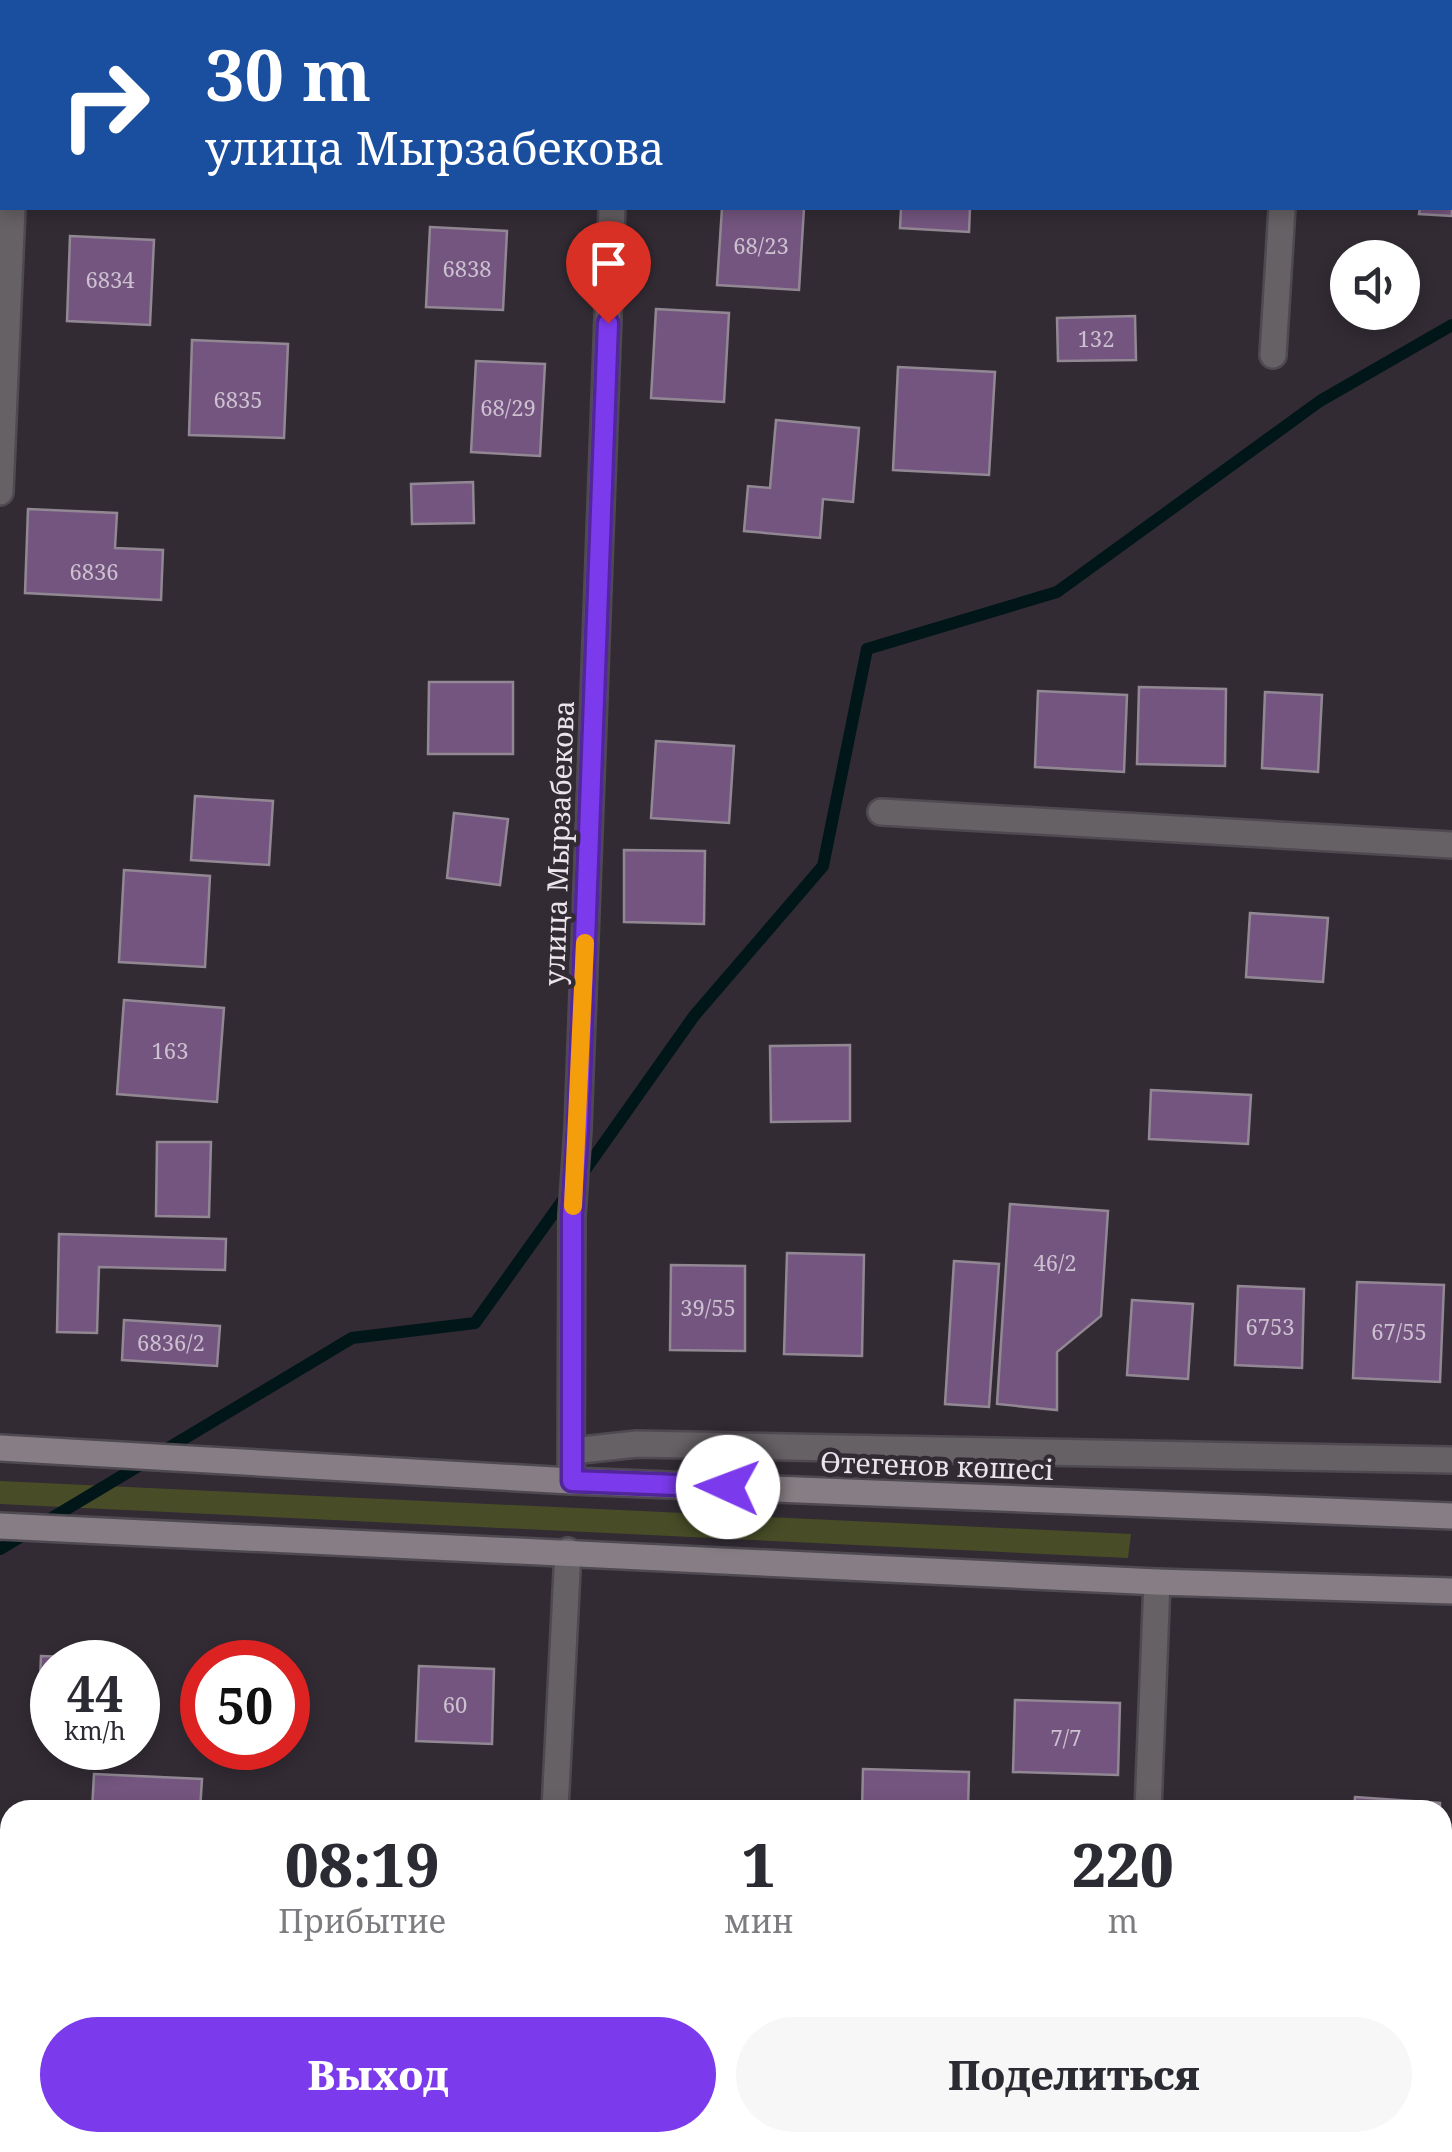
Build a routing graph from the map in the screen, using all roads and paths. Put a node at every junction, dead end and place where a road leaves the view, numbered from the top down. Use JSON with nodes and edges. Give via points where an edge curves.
{"nodes":[{"id":1,"x":12,"y":210,"type":"edge"},
{"id":2,"x":612,"y":210,"type":"edge"},
{"id":3,"x":1282,"y":210,"type":"edge"},
{"id":4,"x":1273,"y":355,"type":"dead end"},
{"id":5,"x":0,"y":492,"type":"edge"},
{"id":6,"x":881,"y":812,"type":"dead end"},
{"id":7,"x":1452,"y":845,"type":"edge"},
{"id":8,"x":0,"y":1448,"type":"edge"},
{"id":9,"x":572,"y":1451,"type":"junction"},
{"id":10,"x":1452,"y":1460,"type":"edge"},
{"id":11,"x":572,"y":1481,"type":"junction"},
{"id":12,"x":1452,"y":1516,"type":"edge"},
{"id":13,"x":0,"y":1526,"type":"edge"},
{"id":14,"x":568,"y":1551,"type":"junction"},
{"id":15,"x":1157,"y":1582,"type":"junction"},
{"id":16,"x":1452,"y":1591,"type":"edge"},
{"id":17,"x":556,"y":1800,"type":"edge"},
{"id":18,"x":1148,"y":1800,"type":"edge"}],
"edges":[{"from":1,"to":5,"type":"street"},
{"from":2,"to":9,"type":"street","name":"улица Мырзабекова","via":[[572,1215]]},
{"from":3,"to":4,"type":"street"},
{"from":6,"to":7,"type":"street"},
{"from":8,"to":11,"type":"main road","name":"Өтегенов көшесі"},
{"from":9,"to":10,"type":"street","via":[[637,1444]]},
{"from":9,"to":11,"type":"street","name":"улица Мырзабекова"},
{"from":11,"to":12,"type":"main road","name":"Өтегенов көшесі"},
{"from":13,"to":14,"type":"main road"},
{"from":14,"to":15,"type":"main road"},
{"from":14,"to":17,"type":"street"},
{"from":15,"to":16,"type":"main road"},
{"from":15,"to":18,"type":"street"}]}
